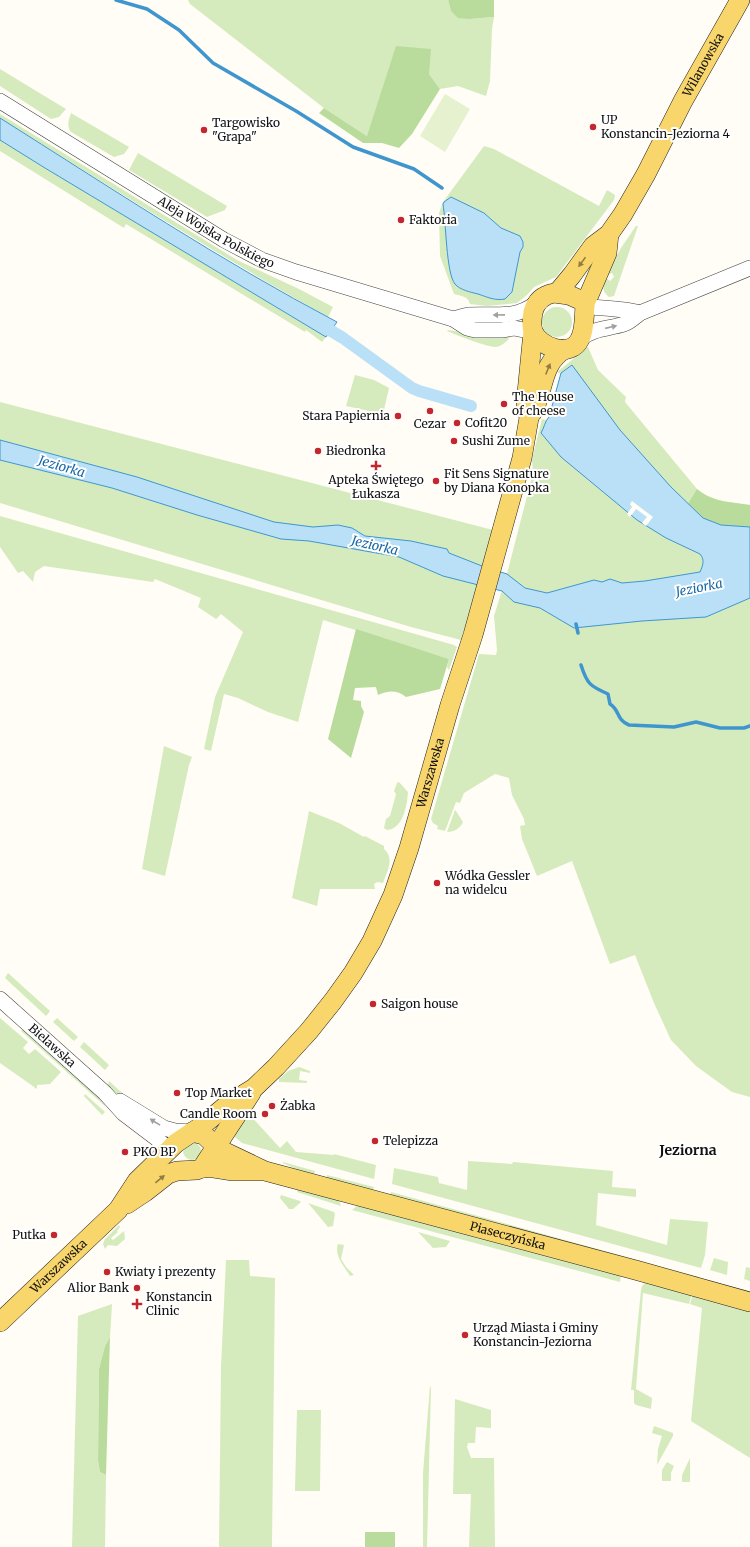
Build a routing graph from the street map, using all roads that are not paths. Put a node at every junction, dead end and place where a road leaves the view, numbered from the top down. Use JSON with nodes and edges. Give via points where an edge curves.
{"nodes":[{"id":1,"x":740,"y":0,"type":"edge"},
{"id":2,"x":0,"y":101,"type":"edge"},
{"id":3,"x":609,"y":234,"type":"junction"},
{"id":4,"x":750,"y":268,"type":"edge"},
{"id":5,"x":557,"y":293,"type":"junction"},
{"id":6,"x":535,"y":304,"type":"junction"},
{"id":7,"x":585,"y":304,"type":"junction"},
{"id":8,"x":640,"y":313,"type":"junction"},
{"id":9,"x":453,"y":320,"type":"junction"},
{"id":10,"x":532,"y":338,"type":"junction"},
{"id":11,"x":573,"y":344,"type":"junction"},
{"id":12,"x":529,"y":418,"type":"junction"},
{"id":13,"x":0,"y":999,"type":"edge"},
{"id":14,"x":254,"y":1088,"type":"junction"},
{"id":15,"x":105,"y":1093,"type":"junction"},
{"id":16,"x":192,"y":1132,"type":"junction"},
{"id":17,"x":215,"y":1146,"type":"junction"},
{"id":18,"x":169,"y":1150,"type":"junction"},
{"id":19,"x":198,"y":1169,"type":"junction"},
{"id":20,"x":265,"y":1171,"type":"junction"},
{"id":21,"x":118,"y":1210,"type":"junction"},
{"id":22,"x":750,"y":1302,"type":"edge"},
{"id":23,"x":0,"y":1322,"type":"edge"}],
"edges":[{"from":1,"to":3,"type":"main road","name":"Wilanowska","via":[[677,112],[646,174]]},
{"from":2,"to":9,"type":"street","name":"Aleja Wojska Polskiego","via":[[243,251],[296,272]]},
{"from":3,"to":5,"type":"main road","name":"Wilanowska","one_way":true,"via":[[594,246]]},
{"from":3,"to":7,"type":"main road","name":"Wilanowska","via":[[607,253]]},
{"from":4,"to":8,"type":"street"},
{"from":5,"to":6,"type":"main road","via":[[543,297]]},
{"from":5,"to":7,"type":"main road","via":[[569,295]]},
{"from":6,"to":9,"type":"street","one_way":true,"via":[[514,314],[467,315]]},
{"from":6,"to":10,"type":"main road"},
{"from":7,"to":8,"type":"street","via":[[603,309]]},
{"from":7,"to":11,"type":"main road"},
{"from":11,"to":8,"type":"street","one_way":true,"via":[[593,331],[625,324]]},
{"from":9,"to":10,"type":"street","name":"Aleja Wojska Polskiego","via":[[475,330],[519,328]]},
{"from":10,"to":11,"type":"main road","via":[[537,338],[546,346]]},
{"from":10,"to":12,"type":"main road","name":"Warszawska","via":[[526,403]]},
{"from":12,"to":11,"type":"main road","name":"Warszawska","one_way":true,"via":[[537,405],[548,366],[554,357]]},
{"from":12,"to":14,"type":"main road","name":"Warszawska","via":[[502,533],[473,635],[409,848],[383,920],[361,960],[333,1001],[286,1056]]},
{"from":13,"to":15,"type":"street","name":"Bielawska"},
{"from":14,"to":16,"type":"main road","name":"Warszawska"},
{"from":14,"to":17,"type":"main road","name":"Warszawska"},
{"from":16,"to":15,"type":"street","name":"Bielawska","one_way":true,"via":[[164,1128]]},
{"from":15,"to":18,"type":"street","name":"Bielawska","via":[[123,1113]]},
{"from":16,"to":17,"type":"main road","name":"Piaseczyńska","via":[[204,1135]]},
{"from":16,"to":18,"type":"main road","name":"Warszawska"},
{"from":17,"to":19,"type":"main road","name":"Warszawska"},
{"from":17,"to":20,"type":"main road","name":"Piaseczyńska"},
{"from":18,"to":19,"type":"main road","via":[[178,1160]]},
{"from":18,"to":21,"type":"main road","name":"Warszawska","via":[[137,1181]]},
{"from":19,"to":20,"type":"main road","name":"Piaseczyńska"},
{"from":21,"to":19,"type":"main road","name":"Warszawska","one_way":true,"via":[[168,1174]]},
{"from":20,"to":22,"type":"main road","name":"Piaseczyńska"},
{"from":21,"to":23,"type":"main road","name":"Warszawska"}]}
